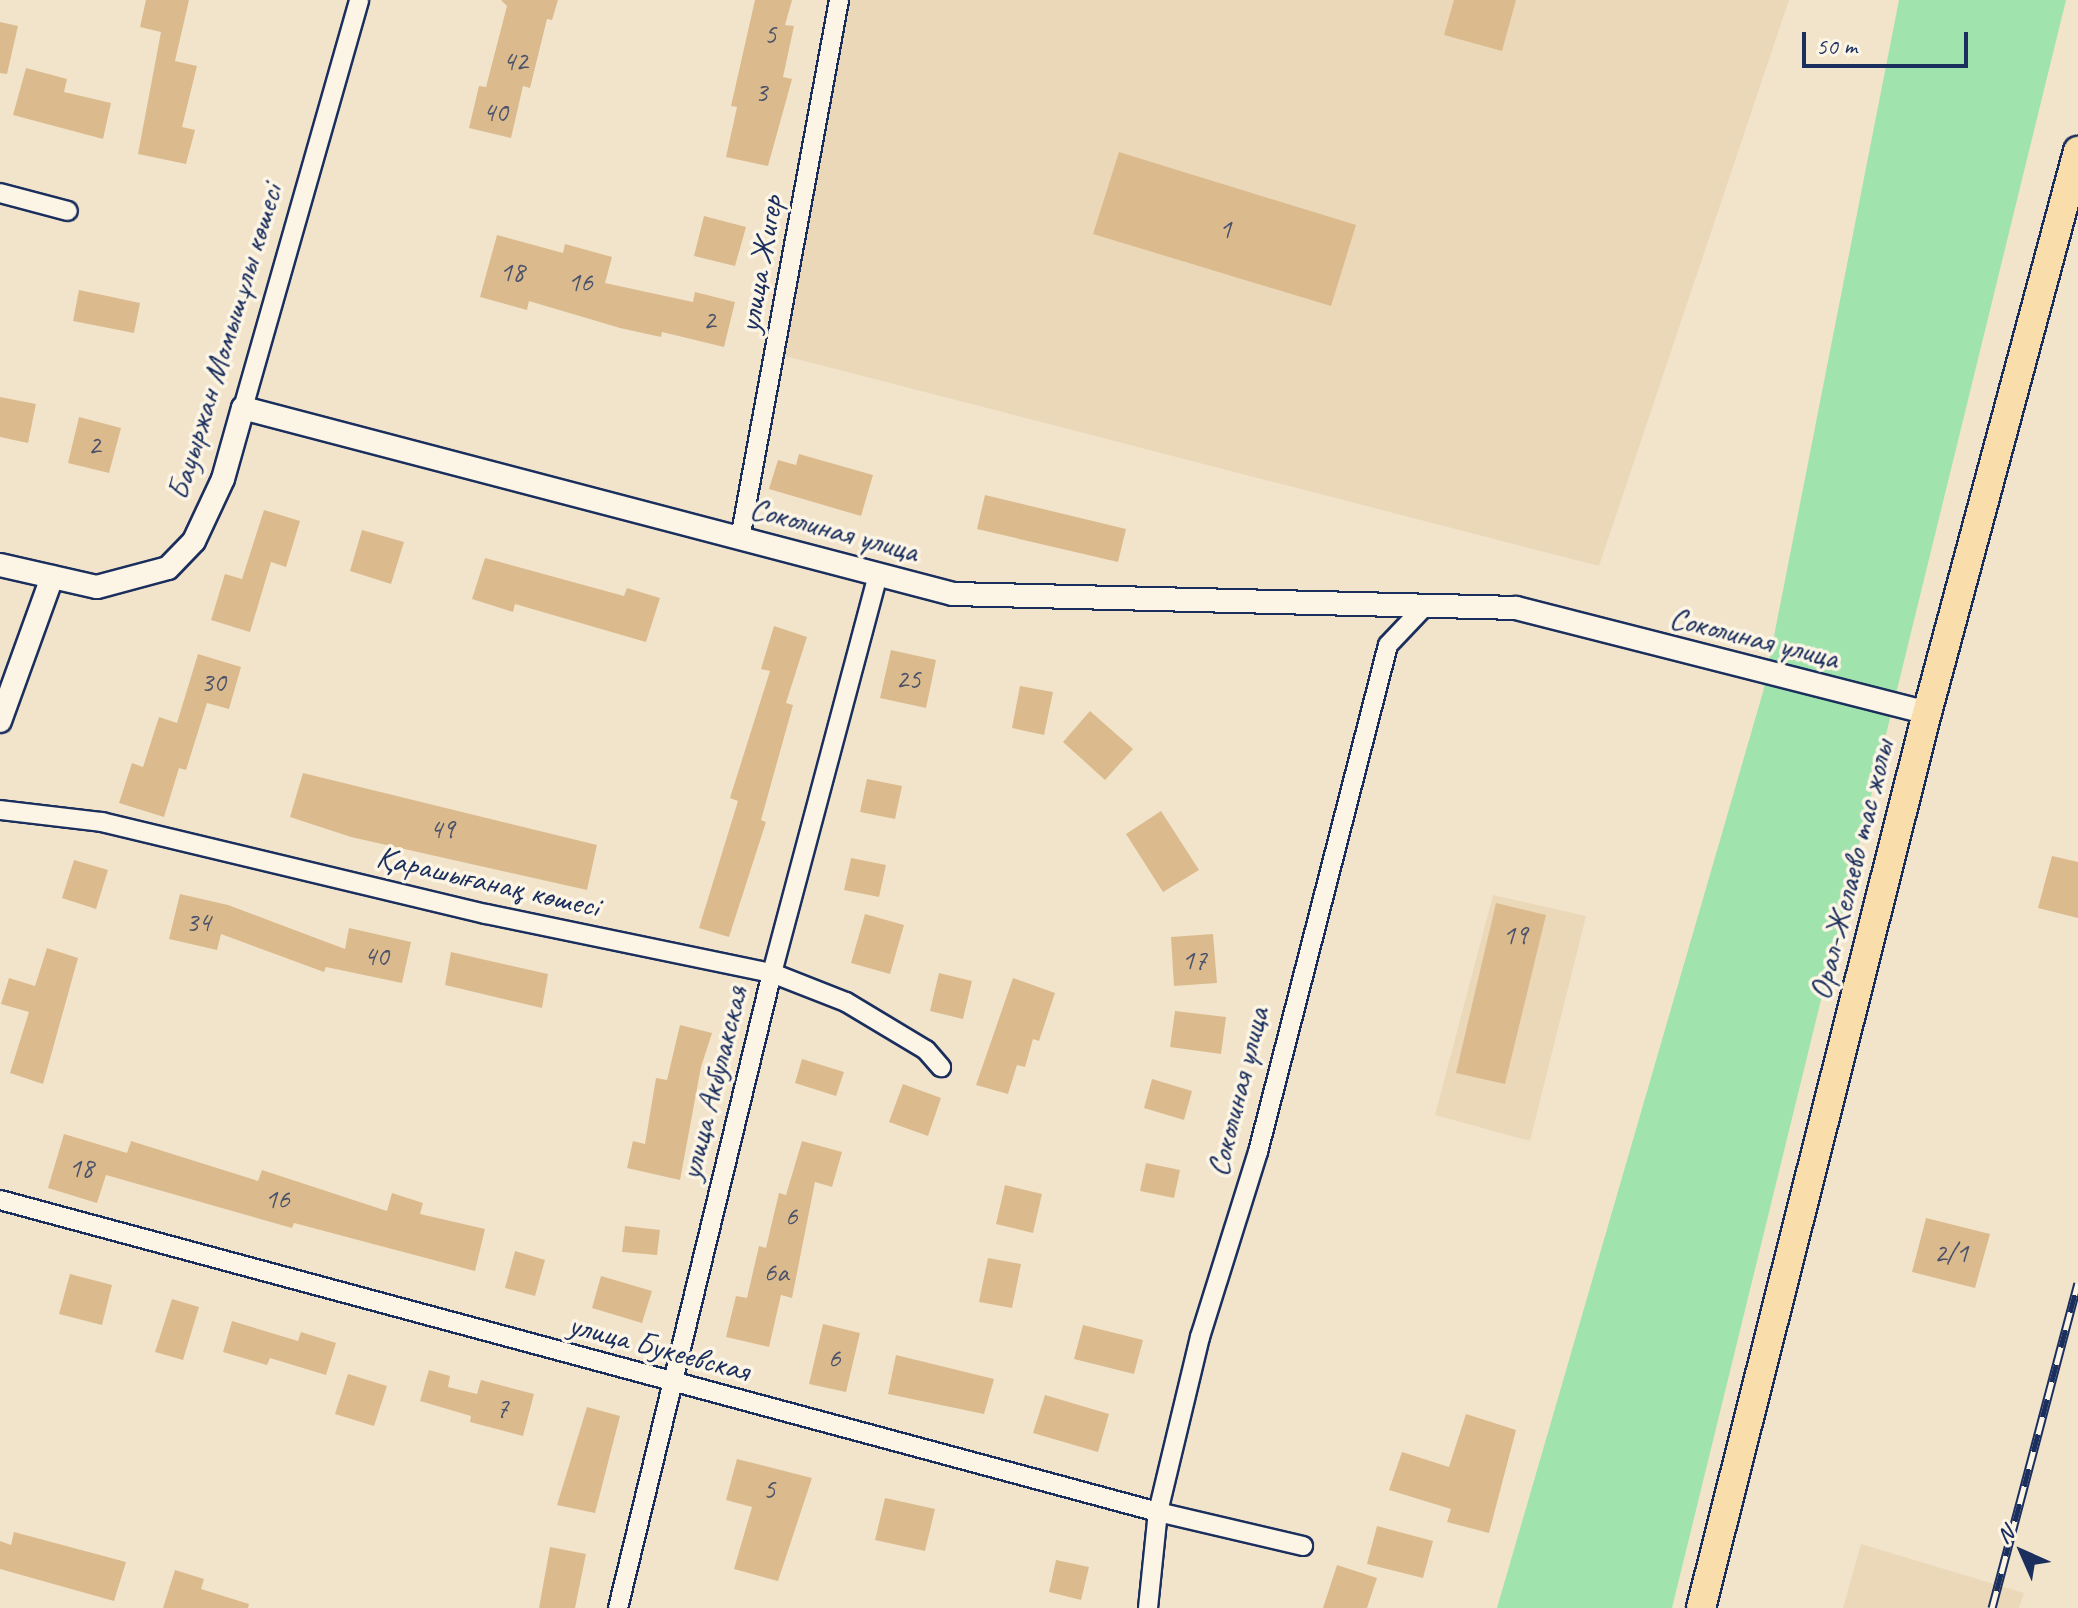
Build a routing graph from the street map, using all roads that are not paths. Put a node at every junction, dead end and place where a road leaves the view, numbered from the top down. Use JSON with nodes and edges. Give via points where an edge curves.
{"nodes":[{"id":1,"x":359,"y":0,"type":"edge"},
{"id":2,"x":839,"y":0,"type":"edge"},
{"id":3,"x":2078,"y":151,"type":"edge"},
{"id":4,"x":0,"y":193,"type":"edge"},
{"id":5,"x":68,"y":211,"type":"dead end"},
{"id":6,"x":243,"y":408,"type":"junction"},
{"id":7,"x":740,"y":539,"type":"junction"},
{"id":8,"x":0,"y":565,"type":"edge"},
{"id":9,"x":878,"y":575,"type":"junction"},
{"id":10,"x":52,"y":577,"type":"junction"},
{"id":11,"x":1425,"y":606,"type":"junction"},
{"id":12,"x":1927,"y":713,"type":"junction"},
{"id":13,"x":0,"y":721,"type":"edge"},
{"id":14,"x":0,"y":810,"type":"edge"},
{"id":15,"x":772,"y":973,"type":"junction"},
{"id":16,"x":941,"y":1067,"type":"dead end"},
{"id":17,"x":0,"y":1200,"type":"edge"},
{"id":18,"x":670,"y":1382,"type":"junction"},
{"id":19,"x":1158,"y":1512,"type":"junction"},
{"id":20,"x":1303,"y":1546,"type":"dead end"},
{"id":21,"x":618,"y":1608,"type":"edge"},
{"id":22,"x":1148,"y":1608,"type":"edge"},
{"id":23,"x":1701,"y":1608,"type":"edge"}],
"edges":[{"from":1,"to":6,"type":"street","name":"Бауыржан Момышұлы көшесі"},
{"from":2,"to":7,"type":"street","name":"улица Жигер"},
{"from":3,"to":12,"type":"main road","name":"Орал-Желаево тас жолы"},
{"from":4,"to":5,"type":"street"},
{"from":6,"to":7,"type":"street","name":"Соколиная улица"},
{"from":6,"to":10,"type":"street","name":"Бауыржан Момышұлы көшесі","via":[[223,479],[194,541],[168,568],[97,587]]},
{"from":7,"to":9,"type":"street","name":"Соколиная улица"},
{"from":8,"to":10,"type":"street","name":"Бауыржан Момышұлы көшесі"},
{"from":9,"to":11,"type":"street","name":"Соколиная улица","via":[[953,594]]},
{"from":9,"to":15,"type":"street","name":"улица Акбулакская"},
{"from":10,"to":13,"type":"street"},
{"from":11,"to":12,"type":"street","name":"Соколиная улица","via":[[1516,608]]},
{"from":11,"to":19,"type":"street","name":"Соколиная улица","via":[[1388,645],[1258,1152],[1200,1337]]},
{"from":12,"to":23,"type":"main road","name":"Орал-Желаево тас жолы"},
{"from":14,"to":15,"type":"street","name":"Қарашығанақ көшесі","via":[[102,822],[486,914]]},
{"from":15,"to":16,"type":"street","name":"Қарашығанақ көшесі","via":[[846,1002],[926,1050]]},
{"from":15,"to":18,"type":"street","name":"улица Акбулакская"},
{"from":17,"to":18,"type":"street","name":"улица Букеевская"},
{"from":18,"to":19,"type":"street","name":"улица Букеевская"},
{"from":18,"to":21,"type":"street","name":"улица Акбулакская"},
{"from":19,"to":20,"type":"street","name":"улица Букеевская"},
{"from":19,"to":22,"type":"street","name":"Соколиная улица"}]}
